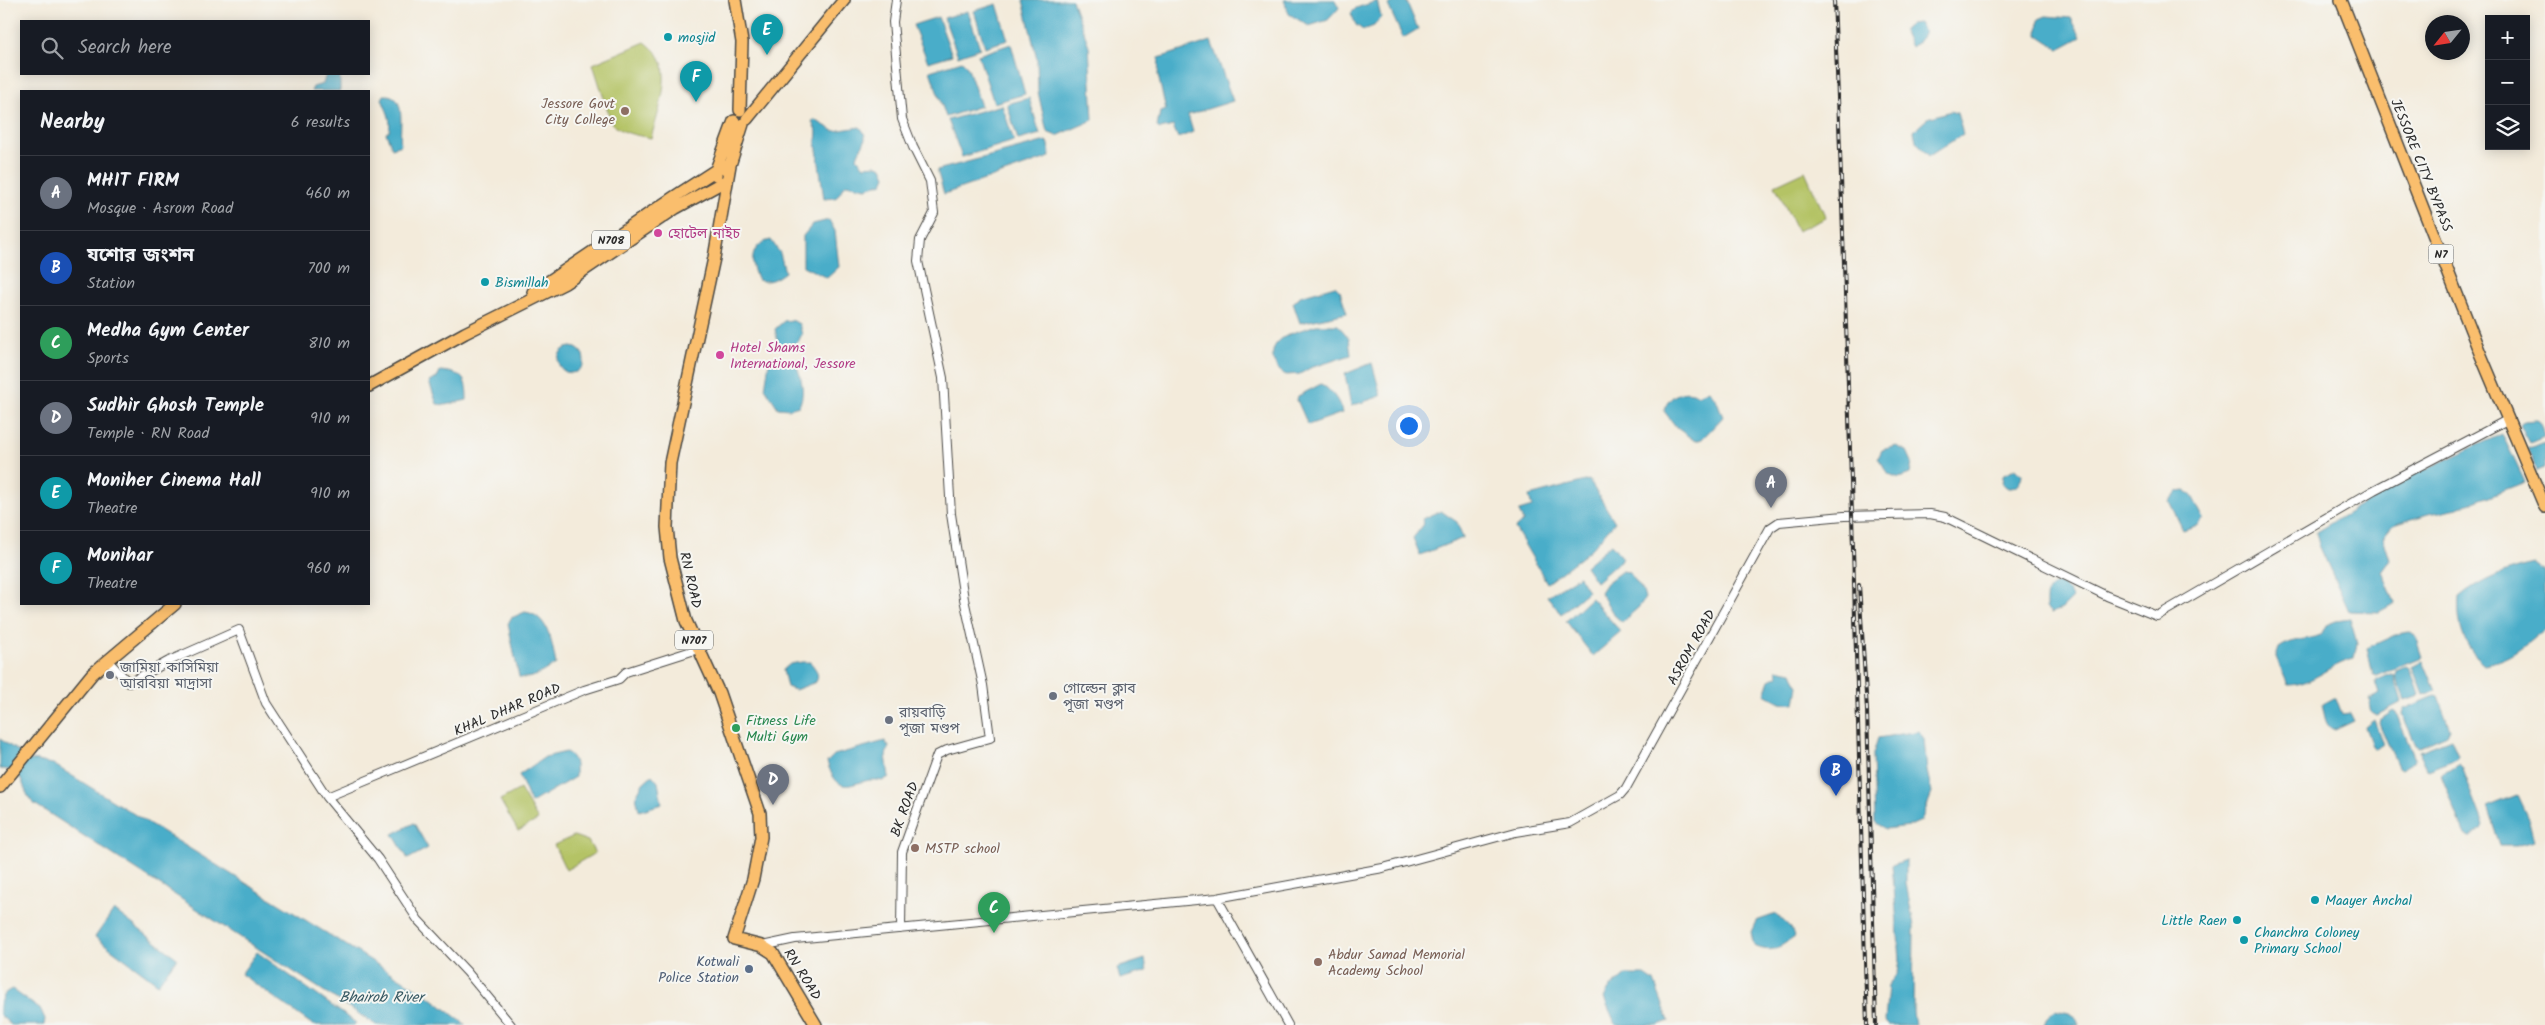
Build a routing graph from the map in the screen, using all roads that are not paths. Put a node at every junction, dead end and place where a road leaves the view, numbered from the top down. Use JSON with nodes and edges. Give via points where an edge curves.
{"nodes":[{"id":1,"x":736,"y":0,"type":"edge"},
{"id":2,"x":834,"y":0,"type":"edge"},
{"id":3,"x":844,"y":0,"type":"edge"},
{"id":4,"x":896,"y":0,"type":"edge"},
{"id":5,"x":2341,"y":0,"type":"edge"},
{"id":6,"x":742,"y":117,"type":"junction"},
{"id":7,"x":730,"y":165,"type":"junction"},
{"id":8,"x":716,"y":170,"type":"junction"},
{"id":9,"x":722,"y":182,"type":"junction"},
{"id":10,"x":494,"y":318,"type":"junction"},
{"id":11,"x":370,"y":385,"type":"edge"},
{"id":12,"x":2507,"y":420,"type":"junction"},
{"id":13,"x":2545,"y":507,"type":"edge"},
{"id":14,"x":174,"y":605,"type":"edge"},
{"id":15,"x":698,"y":649,"type":"junction"},
{"id":16,"x":108,"y":661,"type":"junction"},
{"id":17,"x":2,"y":785,"type":"edge"},
{"id":18,"x":327,"y":797,"type":"junction"},
{"id":19,"x":1217,"y":898,"type":"junction"},
{"id":20,"x":901,"y":929,"type":"junction"},
{"id":21,"x":762,"y":946,"type":"junction"},
{"id":22,"x":511,"y":1025,"type":"edge"},
{"id":23,"x":816,"y":1025,"type":"edge"},
{"id":24,"x":1288,"y":1025,"type":"edge"}],
"edges":[{"from":1,"to":6,"type":"highway","via":[[742,42]]},
{"from":2,"to":6,"type":"highway","number":"N707"},
{"from":3,"to":6,"type":"highway","number":"N707"},
{"from":4,"to":20,"type":"street","name":"BK ROAD","via":[[893,22],[902,119],[930,181],[934,213],[920,240],[918,260],[943,378],[951,514],[990,738],[937,755],[902,852]]},
{"from":5,"to":12,"type":"highway","name":"JESSORE CITY BYPASS","number":"N7"},
{"from":6,"to":7,"type":"highway","number":"N707"},
{"from":6,"to":8,"type":"highway","number":"N707"},
{"from":7,"to":8,"type":"highway","number":"N708"},
{"from":7,"to":9,"type":"highway","number":"N707"},
{"from":8,"to":9,"type":"highway","number":"N707"},
{"from":8,"to":10,"type":"highway","number":"N708"},
{"from":9,"to":10,"type":"highway","number":"N708","via":[[676,208],[565,284]]},
{"from":9,"to":15,"type":"highway","name":"RN ROAD","number":"N707","via":[[722,209],[670,467],[669,553],[686,621]]},
{"from":10,"to":11,"type":"highway","number":"N708"},
{"from":12,"to":13,"type":"highway","name":"JESSORE CITY BYPASS","number":"N7"},
{"from":12,"to":19,"type":"street","name":"ASROM ROAD","via":[[2374,490],[2157,616],[2107,596],[1945,517],[1930,514],[1847,516],[1779,522],[1770,528],[1620,795],[1570,823],[1516,832],[1383,868]]},
{"from":14,"to":16,"type":"highway"},
{"from":15,"to":18,"type":"street","name":"KHAL DHAR ROAD","via":[[626,672],[619,679],[584,690]]},
{"from":15,"to":21,"type":"highway","name":"RN ROAD","number":"N707","via":[[719,693],[760,813],[761,837],[754,879],[734,939]]},
{"from":16,"to":17,"type":"highway","via":[[78,688]]},
{"from":16,"to":18,"type":"street","via":[[129,683],[169,661],[240,630],[266,703]]},
{"from":18,"to":22,"type":"street","via":[[378,859],[418,920]]},
{"from":19,"to":20,"type":"street","name":"ASROM ROAD"},
{"from":19,"to":24,"type":"street"},
{"from":20,"to":21,"type":"street","name":"ASROM ROAD","via":[[795,939]]},
{"from":21,"to":23,"type":"highway","name":"RN ROAD","number":"N707","via":[[773,952]]}]}
